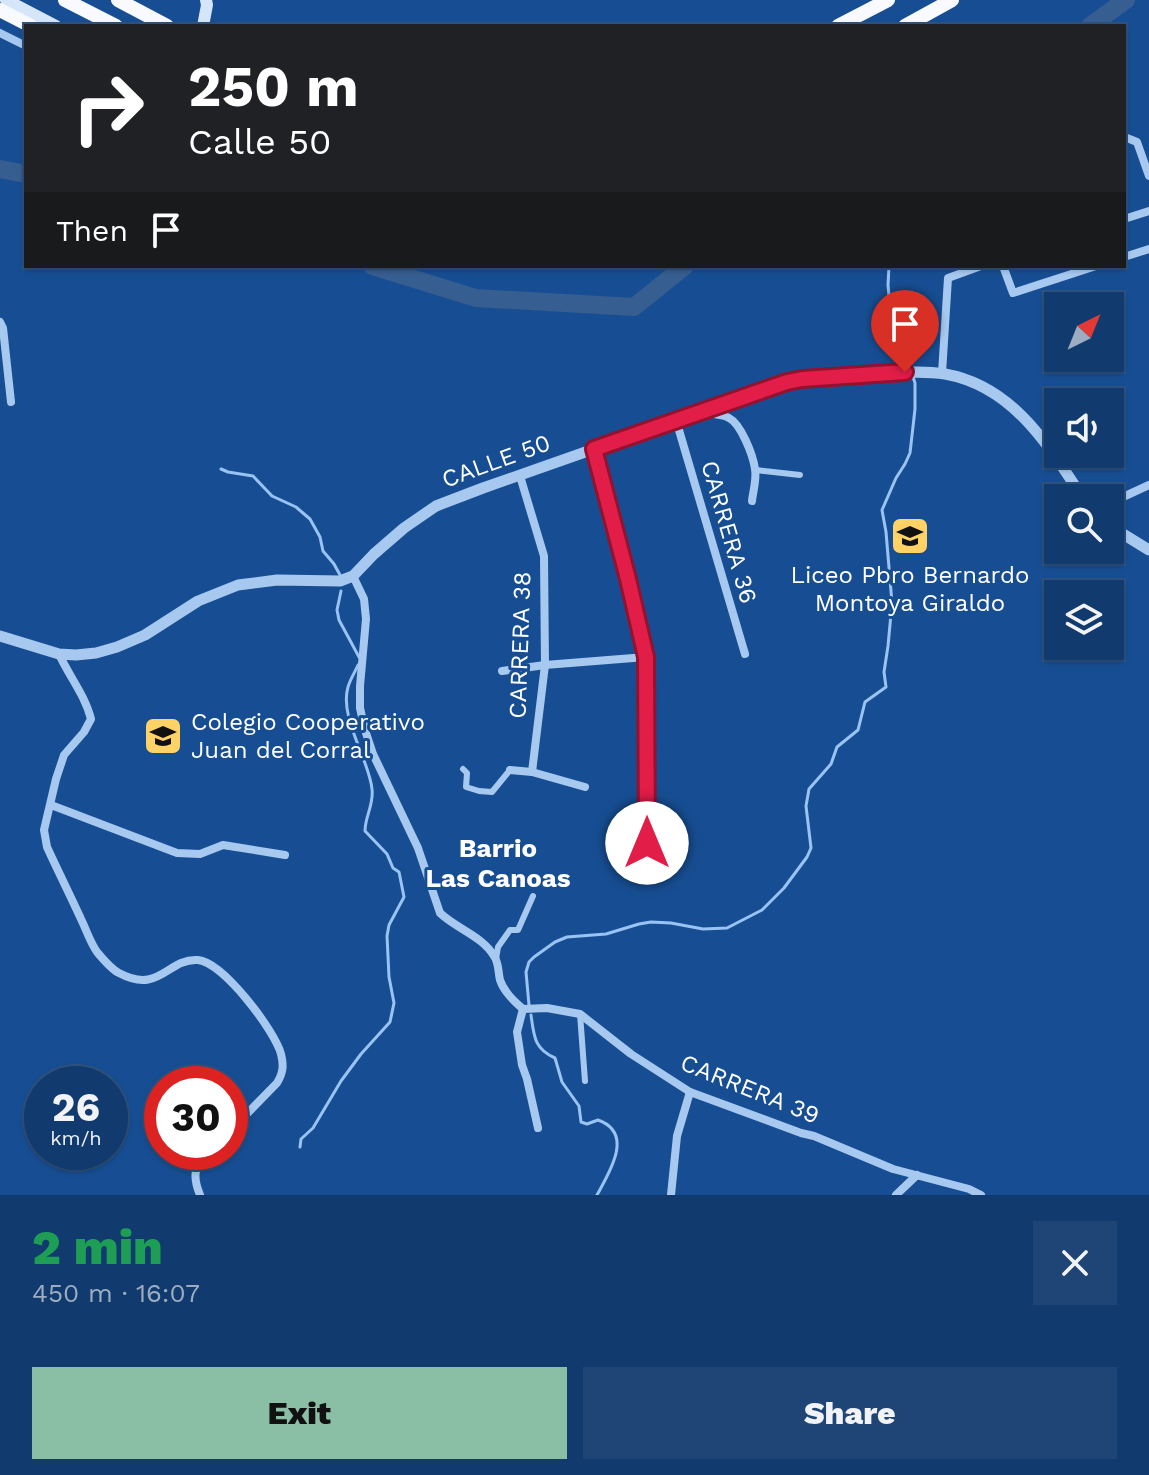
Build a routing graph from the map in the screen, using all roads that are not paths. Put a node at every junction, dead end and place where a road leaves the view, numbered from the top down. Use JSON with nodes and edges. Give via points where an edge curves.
{"nodes":[{"id":1,"x":6,"y":0,"type":"edge"},
{"id":2,"x":65,"y":0,"type":"edge"},
{"id":3,"x":118,"y":0,"type":"edge"},
{"id":4,"x":206,"y":0,"type":"edge"},
{"id":5,"x":888,"y":0,"type":"edge"},
{"id":6,"x":952,"y":0,"type":"edge"},
{"id":7,"x":0,"y":10,"type":"edge"},
{"id":8,"x":27,"y":24,"type":"edge"},
{"id":9,"x":52,"y":24,"type":"edge"},
{"id":10,"x":112,"y":24,"type":"edge"},
{"id":11,"x":163,"y":24,"type":"edge"},
{"id":12,"x":203,"y":24,"type":"edge"},
{"id":13,"x":842,"y":24,"type":"edge"},
{"id":14,"x":909,"y":24,"type":"edge"},
{"id":15,"x":0,"y":33,"type":"edge"},
{"id":16,"x":24,"y":45,"type":"edge"},
{"id":17,"x":1126,"y":139,"type":"edge"},
{"id":18,"x":1149,"y":176,"type":"edge"},
{"id":19,"x":1149,"y":211,"type":"edge"},
{"id":20,"x":1126,"y":218,"type":"edge"},
{"id":21,"x":1149,"y":249,"type":"edge"},
{"id":22,"x":1126,"y":256,"type":"edge"},
{"id":23,"x":976,"y":268,"type":"edge"},
{"id":24,"x":1004,"y":268,"type":"edge"},
{"id":25,"x":1090,"y":268,"type":"edge"},
{"id":26,"x":0,"y":322,"type":"edge"},
{"id":27,"x":942,"y":373,"type":"junction"},
{"id":28,"x":11,"y":402,"type":"dead end"},
{"id":29,"x":706,"y":410,"type":"junction"},
{"id":30,"x":676,"y":420,"type":"junction"},
{"id":31,"x":1044,"y":440,"type":"edge"},
{"id":32,"x":594,"y":449,"type":"junction"},
{"id":33,"x":756,"y":470,"type":"junction"},
{"id":34,"x":800,"y":475,"type":"dead end"},
{"id":35,"x":520,"y":476,"type":"junction"},
{"id":36,"x":1149,"y":485,"type":"edge"},
{"id":37,"x":1124,"y":497,"type":"edge"},
{"id":38,"x":752,"y":501,"type":"dead end"},
{"id":39,"x":1124,"y":535,"type":"edge"},
{"id":40,"x":1149,"y":550,"type":"edge"},
{"id":41,"x":353,"y":576,"type":"junction"},
{"id":42,"x":0,"y":636,"type":"edge"},
{"id":43,"x":59,"y":654,"type":"junction"},
{"id":44,"x":745,"y":654,"type":"dead end"},
{"id":45,"x":646,"y":657,"type":"junction"},
{"id":46,"x":545,"y":665,"type":"junction"},
{"id":47,"x":502,"y":671,"type":"dead end"},
{"id":48,"x":463,"y":769,"type":"dead end"},
{"id":49,"x":510,"y":770,"type":"joint"},
{"id":50,"x":532,"y":772,"type":"junction"},
{"id":51,"x":585,"y":787,"type":"dead end"},
{"id":52,"x":51,"y":805,"type":"junction"},
{"id":53,"x":285,"y":855,"type":"dead end"},
{"id":54,"x":647,"y":874,"type":"dead end"},
{"id":55,"x":533,"y":896,"type":"dead end"},
{"id":56,"x":496,"y":959,"type":"junction"},
{"id":57,"x":523,"y":1009,"type":"junction"},
{"id":58,"x":580,"y":1014,"type":"junction"},
{"id":59,"x":585,"y":1081,"type":"dead end"},
{"id":60,"x":690,"y":1092,"type":"junction"},
{"id":61,"x":248,"y":1113,"type":"edge"},
{"id":62,"x":538,"y":1128,"type":"dead end"},
{"id":63,"x":196,"y":1170,"type":"edge"},
{"id":64,"x":917,"y":1175,"type":"junction"},
{"id":65,"x":200,"y":1195,"type":"edge"},
{"id":66,"x":671,"y":1195,"type":"edge"},
{"id":67,"x":896,"y":1195,"type":"edge"},
{"id":68,"x":981,"y":1195,"type":"edge"}],
"edges":[{"from":1,"to":9,"type":"main road"},
{"from":2,"to":10,"type":"highway"},
{"from":3,"to":11,"type":"highway"},
{"from":4,"to":12,"type":"main road"},
{"from":5,"to":13,"type":"highway"},
{"from":6,"to":14,"type":"highway"},
{"from":7,"to":8,"type":"highway"},
{"from":15,"to":16,"type":"street"},
{"from":17,"to":18,"type":"street","via":[[1137,142]]},
{"from":19,"to":20,"type":"street"},
{"from":21,"to":22,"type":"street"},
{"from":23,"to":27,"type":"street","via":[[948,278]]},
{"from":24,"to":25,"type":"street","via":[[1013,293]]},
{"from":26,"to":28,"type":"street"},
{"from":27,"to":29,"type":"street","name":"CALLE 50","via":[[802,379]]},
{"from":27,"to":31,"type":"street","name":"CALLE 50","via":[[993,392]]},
{"from":29,"to":30,"type":"street","name":"CALLE 50"},
{"from":29,"to":33,"type":"street","via":[[726,416],[742,430]]},
{"from":30,"to":32,"type":"street","name":"CALLE 50"},
{"from":30,"to":44,"type":"street","name":"CARRERA 36"},
{"from":32,"to":35,"type":"street","name":"CALLE 50"},
{"from":32,"to":45,"type":"street"},
{"from":33,"to":34,"type":"street"},
{"from":33,"to":38,"type":"street"},
{"from":35,"to":41,"type":"street","name":"CALLE 50","via":[[436,506]]},
{"from":35,"to":46,"type":"street","name":"CARRERA 38","via":[[544,556]]},
{"from":36,"to":37,"type":"street"},
{"from":39,"to":40,"type":"street"},
{"from":41,"to":43,"type":"street","via":[[238,585],[198,601],[117,647]]},
{"from":41,"to":56,"type":"street","via":[[364,599],[360,708],[373,754],[418,848],[440,913]]},
{"from":42,"to":43,"type":"street"},
{"from":43,"to":52,"type":"street","via":[[91,719],[64,755]]},
{"from":45,"to":46,"type":"street"},
{"from":45,"to":54,"type":"street"},
{"from":46,"to":47,"type":"street"},
{"from":46,"to":50,"type":"street","name":"CARRERA 38"},
{"from":48,"to":49,"type":"street","via":[[466,787],[492,792]]},
{"from":49,"to":50,"type":"street"},
{"from":50,"to":51,"type":"street"},
{"from":52,"to":53,"type":"street","via":[[177,853],[200,854],[223,845]]},
{"from":52,"to":61,"type":"street","via":[[44,830],[47,847],[96,951],[117,972],[143,981],[183,963],[204,961],[230,980],[274,1038],[282,1074]]},
{"from":55,"to":56,"type":"street","via":[[518,930],[510,930],[498,947]]},
{"from":56,"to":57,"type":"street","via":[[501,982]]},
{"from":57,"to":58,"type":"street","name":"CARRERA 39"},
{"from":57,"to":62,"type":"street","via":[[517,1032]]},
{"from":58,"to":59,"type":"street"},
{"from":58,"to":60,"type":"street","name":"CARRERA 39"},
{"from":60,"to":64,"type":"street","name":"CARRERA 39"},
{"from":60,"to":66,"type":"street","via":[[677,1136]]},
{"from":63,"to":65,"type":"street"},
{"from":64,"to":67,"type":"street"},
{"from":64,"to":68,"type":"street","name":"CARRERA 39"}]}
